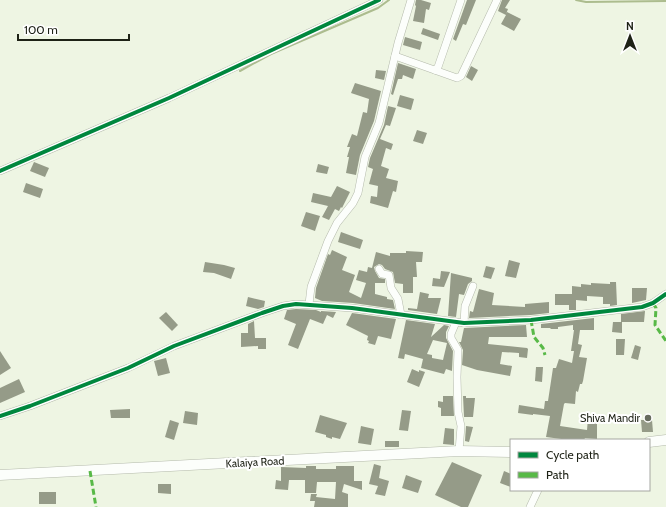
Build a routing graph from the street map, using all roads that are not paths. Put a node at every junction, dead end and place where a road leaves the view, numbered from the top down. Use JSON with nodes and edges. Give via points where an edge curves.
{"nodes":[{"id":1,"x":379,"y":0,"type":"edge"},
{"id":2,"x":411,"y":0,"type":"edge"},
{"id":3,"x":461,"y":0,"type":"edge"},
{"id":4,"x":497,"y":0,"type":"edge"},
{"id":5,"x":395,"y":56,"type":"junction"},
{"id":6,"x":435,"y":70,"type":"junction"},
{"id":7,"x":0,"y":171,"type":"edge"},
{"id":8,"x":379,"y":269,"type":"dead end"},
{"id":9,"x":472,"y":286,"type":"dead end"},
{"id":10,"x":666,"y":294,"type":"edge"},
{"id":11,"x":309,"y":304,"type":"junction"},
{"id":12,"x":400,"y":315,"type":"junction"},
{"id":13,"x":456,"y":322,"type":"junction"},
{"id":14,"x":464,"y":323,"type":"junction"},
{"id":15,"x":0,"y":416,"type":"edge"},
{"id":16,"x":666,"y":440,"type":"edge"},
{"id":17,"x":650,"y":442,"type":"edge"},
{"id":18,"x":459,"y":451,"type":"junction"},
{"id":19,"x":510,"y":452,"type":"edge"},
{"id":20,"x":0,"y":475,"type":"edge"},
{"id":21,"x":538,"y":491,"type":"edge"},
{"id":22,"x":530,"y":507,"type":"edge"}],
"edges":[{"from":1,"to":7,"type":"street","via":[[169,98]]},
{"from":2,"to":5,"type":"street"},
{"from":3,"to":6,"type":"street"},
{"from":4,"to":6,"type":"street","via":[[461,76],[457,78]]},
{"from":5,"to":6,"type":"street"},
{"from":5,"to":11,"type":"street","via":[[379,123],[365,157],[358,193],[328,241],[311,287]]},
{"from":8,"to":12,"type":"street","via":[[382,274],[389,275],[391,288],[398,299]]},
{"from":9,"to":14,"type":"street","via":[[465,306]]},
{"from":10,"to":14,"type":"street","via":[[642,307],[531,320]]},
{"from":11,"to":12,"type":"street"},
{"from":11,"to":15,"type":"street","via":[[283,306],[262,313],[174,346],[128,368],[37,404]]},
{"from":12,"to":13,"type":"street"},
{"from":13,"to":14,"type":"street"},
{"from":13,"to":18,"type":"street","via":[[451,338],[458,350],[458,412],[461,426]]},
{"from":16,"to":17,"type":"main road"},
{"from":18,"to":19,"type":"main road","name":"Kalaiya Road"},
{"from":18,"to":20,"type":"main road","name":"Kalaiya Road"},
{"from":21,"to":22,"type":"street"}]}
